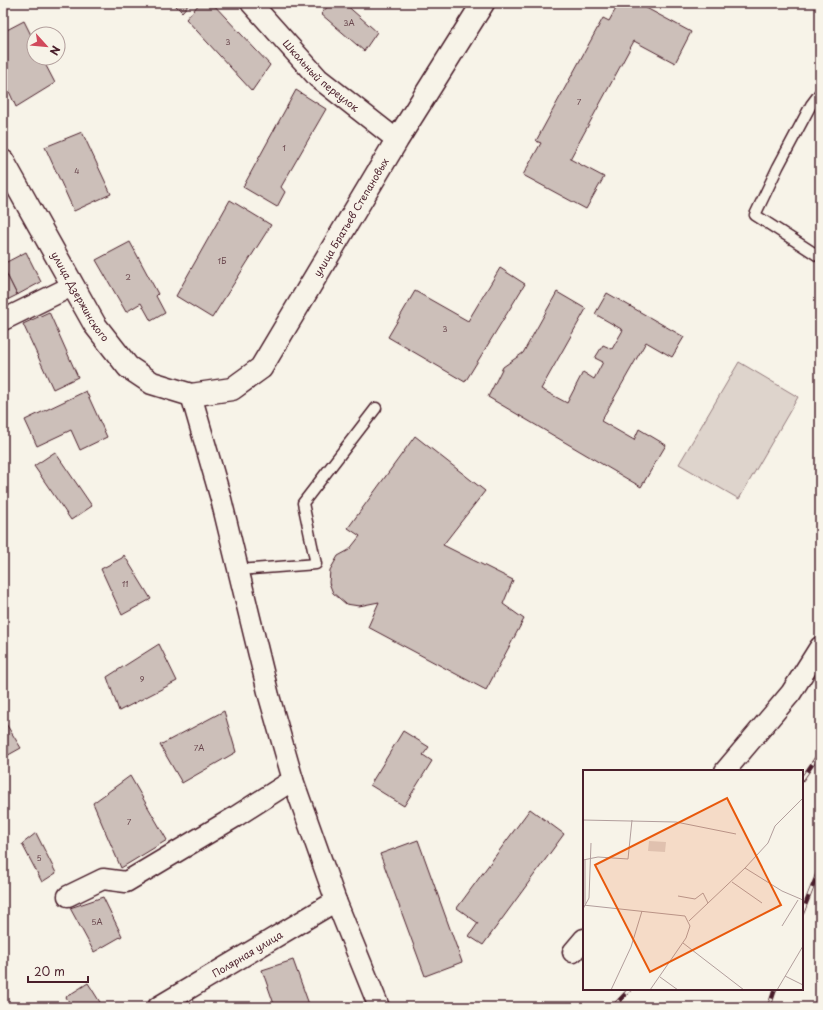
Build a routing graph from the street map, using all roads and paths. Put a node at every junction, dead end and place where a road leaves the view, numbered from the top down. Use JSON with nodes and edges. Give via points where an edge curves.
{"nodes":[{"id":1,"x":251,"y":3,"type":"edge"},
{"id":2,"x":483,"y":3,"type":"edge"},
{"id":3,"x":820,"y":93,"type":"edge"},
{"id":4,"x":397,"y":140,"type":"junction"},
{"id":5,"x":3,"y":161,"type":"edge"},
{"id":6,"x":820,"y":257,"type":"edge"},
{"id":7,"x":72,"y":286,"type":"junction"},
{"id":8,"x":3,"y":320,"type":"edge"},
{"id":9,"x":191,"y":395,"type":"junction"},
{"id":10,"x":376,"y":408,"type":"dead end"},
{"id":11,"x":238,"y":570,"type":"junction"},
{"id":12,"x":820,"y":647,"type":"edge"},
{"id":13,"x":726,"y":770,"type":"edge"},
{"id":14,"x":293,"y":780,"type":"junction"},
{"id":15,"x":68,"y":896,"type":"dead end"},
{"id":16,"x":336,"y":901,"type":"junction"},
{"id":17,"x":158,"y":1007,"type":"edge"},
{"id":18,"x":379,"y":1007,"type":"edge"}],
"edges":[{"from":1,"to":4,"type":"street","name":"Школьный переулок","via":[[318,78]]},
{"from":2,"to":4,"type":"main road","name":"улица Братьев Степановых"},
{"from":3,"to":6,"type":"lane","via":[[811,105],[755,215]]},
{"from":4,"to":9,"type":"main road","name":"улица Братьев Степановых","via":[[261,368],[232,389]]},
{"from":5,"to":7,"type":"main road","name":"улица Дзержинского"},
{"from":7,"to":8,"type":"street"},
{"from":7,"to":9,"type":"main road","name":"улица Дзержинского","via":[[95,325],[128,366],[152,383]]},
{"from":9,"to":11,"type":"street","via":[[222,499]]},
{"from":10,"to":11,"type":"lane","via":[[303,503],[316,564]]},
{"from":11,"to":14,"type":"street"},
{"from":12,"to":13,"type":"street","via":[[791,693]]},
{"from":14,"to":15,"type":"street","via":[[126,882],[103,879]]},
{"from":14,"to":16,"type":"street"},
{"from":16,"to":17,"type":"street","name":"Полярная улица"},
{"from":16,"to":18,"type":"street"}]}
